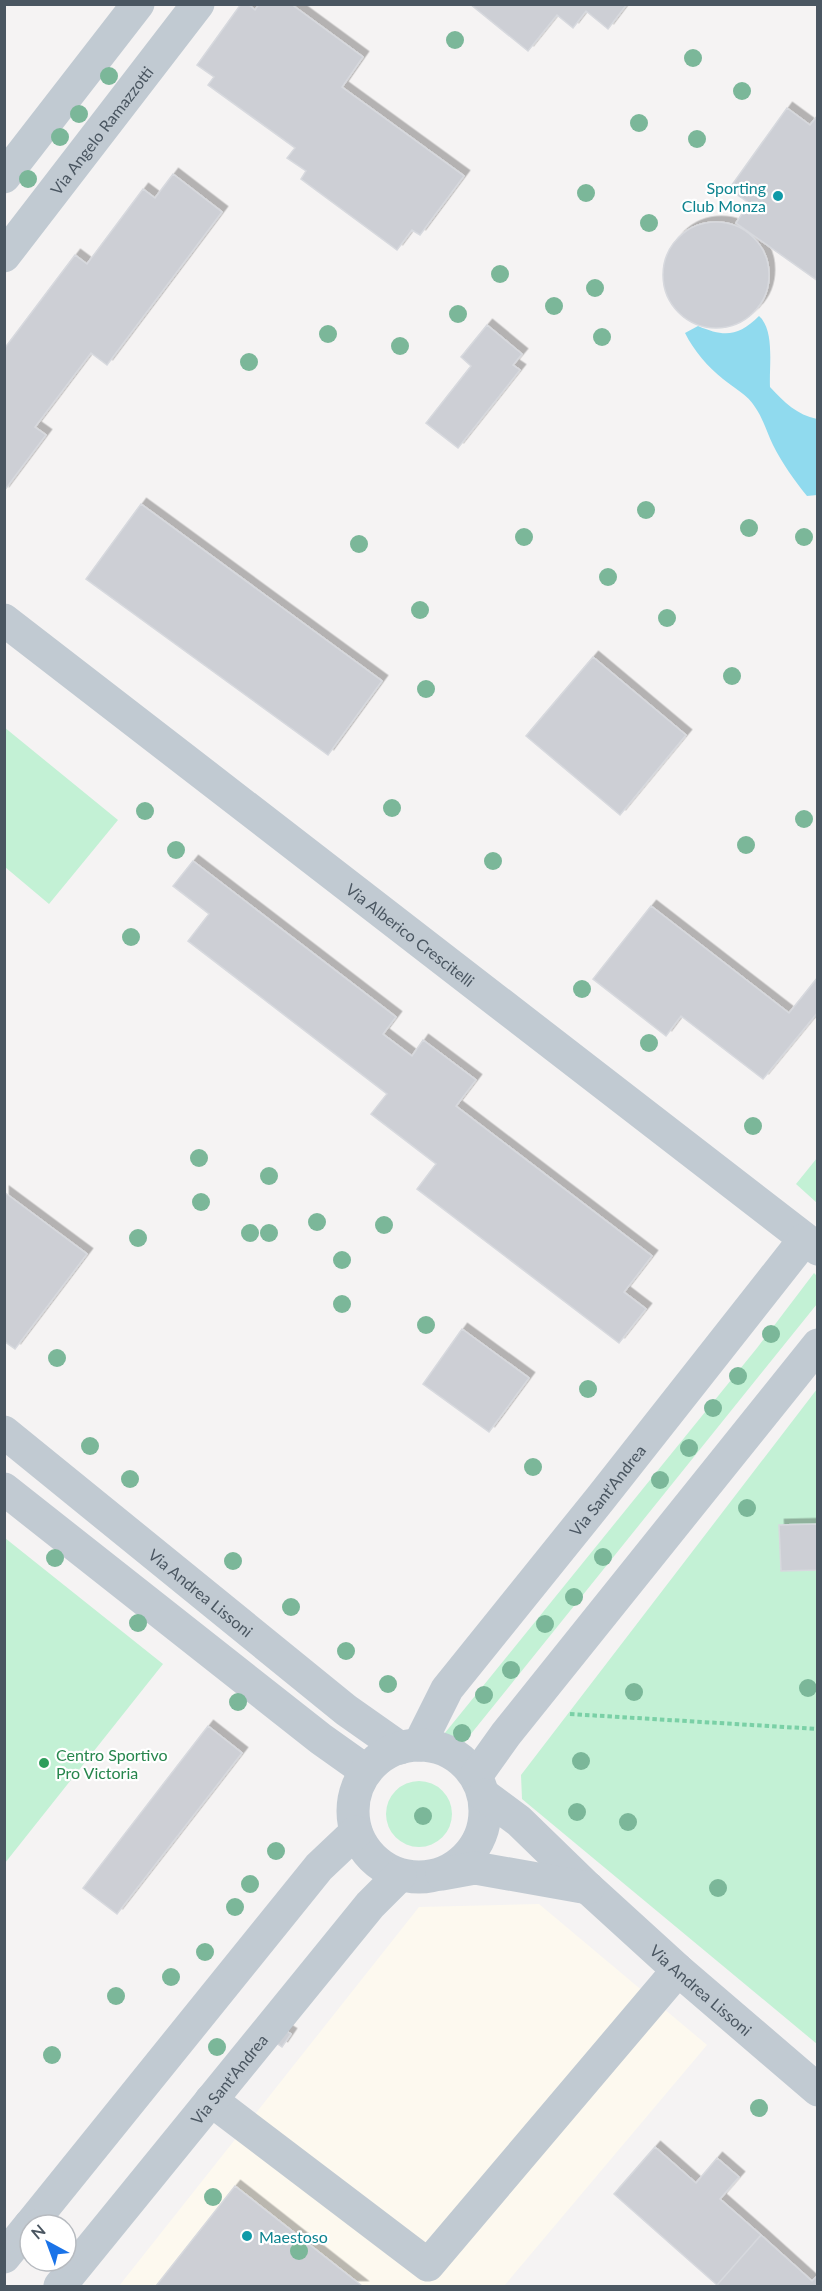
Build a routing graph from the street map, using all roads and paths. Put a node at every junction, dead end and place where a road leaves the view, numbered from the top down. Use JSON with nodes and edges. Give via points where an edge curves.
{"nodes":[{"id":1,"x":138,"y":4,"type":"edge"},
{"id":2,"x":198,"y":4,"type":"edge"},
{"id":3,"x":4,"y":177,"type":"edge"},
{"id":4,"x":4,"y":256,"type":"edge"},
{"id":5,"x":4,"y":620,"type":"edge"},
{"id":6,"x":811,"y":1244,"type":"edge"},
{"id":7,"x":818,"y":1345,"type":"edge"},
{"id":8,"x":4,"y":1432,"type":"edge"},
{"id":9,"x":4,"y":1489,"type":"edge"},
{"id":10,"x":524,"y":1712,"type":"junction"},
{"id":11,"x":818,"y":1729,"type":"edge"},
{"id":12,"x":410,"y":1746,"type":"junction"},
{"id":13,"x":366,"y":1771,"type":"junction"},
{"id":14,"x":480,"y":1785,"type":"junction"},
{"id":15,"x":356,"y":1832,"type":"junction"},
{"id":16,"x":400,"y":1875,"type":"junction"},
{"id":17,"x":435,"y":1876,"type":"junction"},
{"id":18,"x":588,"y":1888,"type":"junction"},
{"id":19,"x":678,"y":1970,"type":"junction"},
{"id":20,"x":818,"y":2090,"type":"edge"},
{"id":21,"x":211,"y":2100,"type":"junction"},
{"id":22,"x":40,"y":2213,"type":"edge"},
{"id":23,"x":18,"y":2240,"type":"edge"},
{"id":24,"x":4,"y":2257,"type":"edge"},
{"id":25,"x":60,"y":2286,"type":"edge"}],
"edges":[{"from":1,"to":3,"type":"street"},
{"from":2,"to":4,"type":"street","name":"Via Angelo Ramazzotti"},
{"from":5,"to":6,"type":"street","name":"Via Alberico Crescitelli"},
{"from":6,"to":12,"type":"street","name":"Via Sant'Andrea","via":[[447,1689]]},
{"from":7,"to":10,"type":"street"},
{"from":8,"to":12,"type":"street","name":"Via Andrea Lissoni","via":[[346,1710]]},
{"from":9,"to":13,"type":"street"},
{"from":10,"to":11,"type":"path"},
{"from":10,"to":14,"type":"street"},
{"from":12,"to":13,"type":"street","via":[[381,1757]]},
{"from":12,"to":14,"type":"street","via":[[441,1748],[460,1759]]},
{"from":13,"to":15,"type":"street","via":[[353,1810]]},
{"from":14,"to":17,"type":"street","via":[[486,1816],[481,1837],[454,1868]]},
{"from":14,"to":18,"type":"street","name":"Via Andrea Lissoni"},
{"from":15,"to":16,"type":"street","via":[[373,1859]]},
{"from":15,"to":22,"type":"street","via":[[319,1867]]},
{"from":16,"to":17,"type":"street"},
{"from":16,"to":21,"type":"street","name":"Via Sant'Andrea","via":[[370,1905]]},
{"from":17,"to":18,"type":"street","via":[[475,1868]]},
{"from":18,"to":19,"type":"street","name":"Via Andrea Lissoni"},
{"from":19,"to":20,"type":"street","name":"Via Andrea Lissoni"},
{"from":19,"to":21,"type":"street","via":[[428,2265]]},
{"from":21,"to":25,"type":"street","name":"Via Sant'Andrea"},
{"from":23,"to":24,"type":"street"}]}
